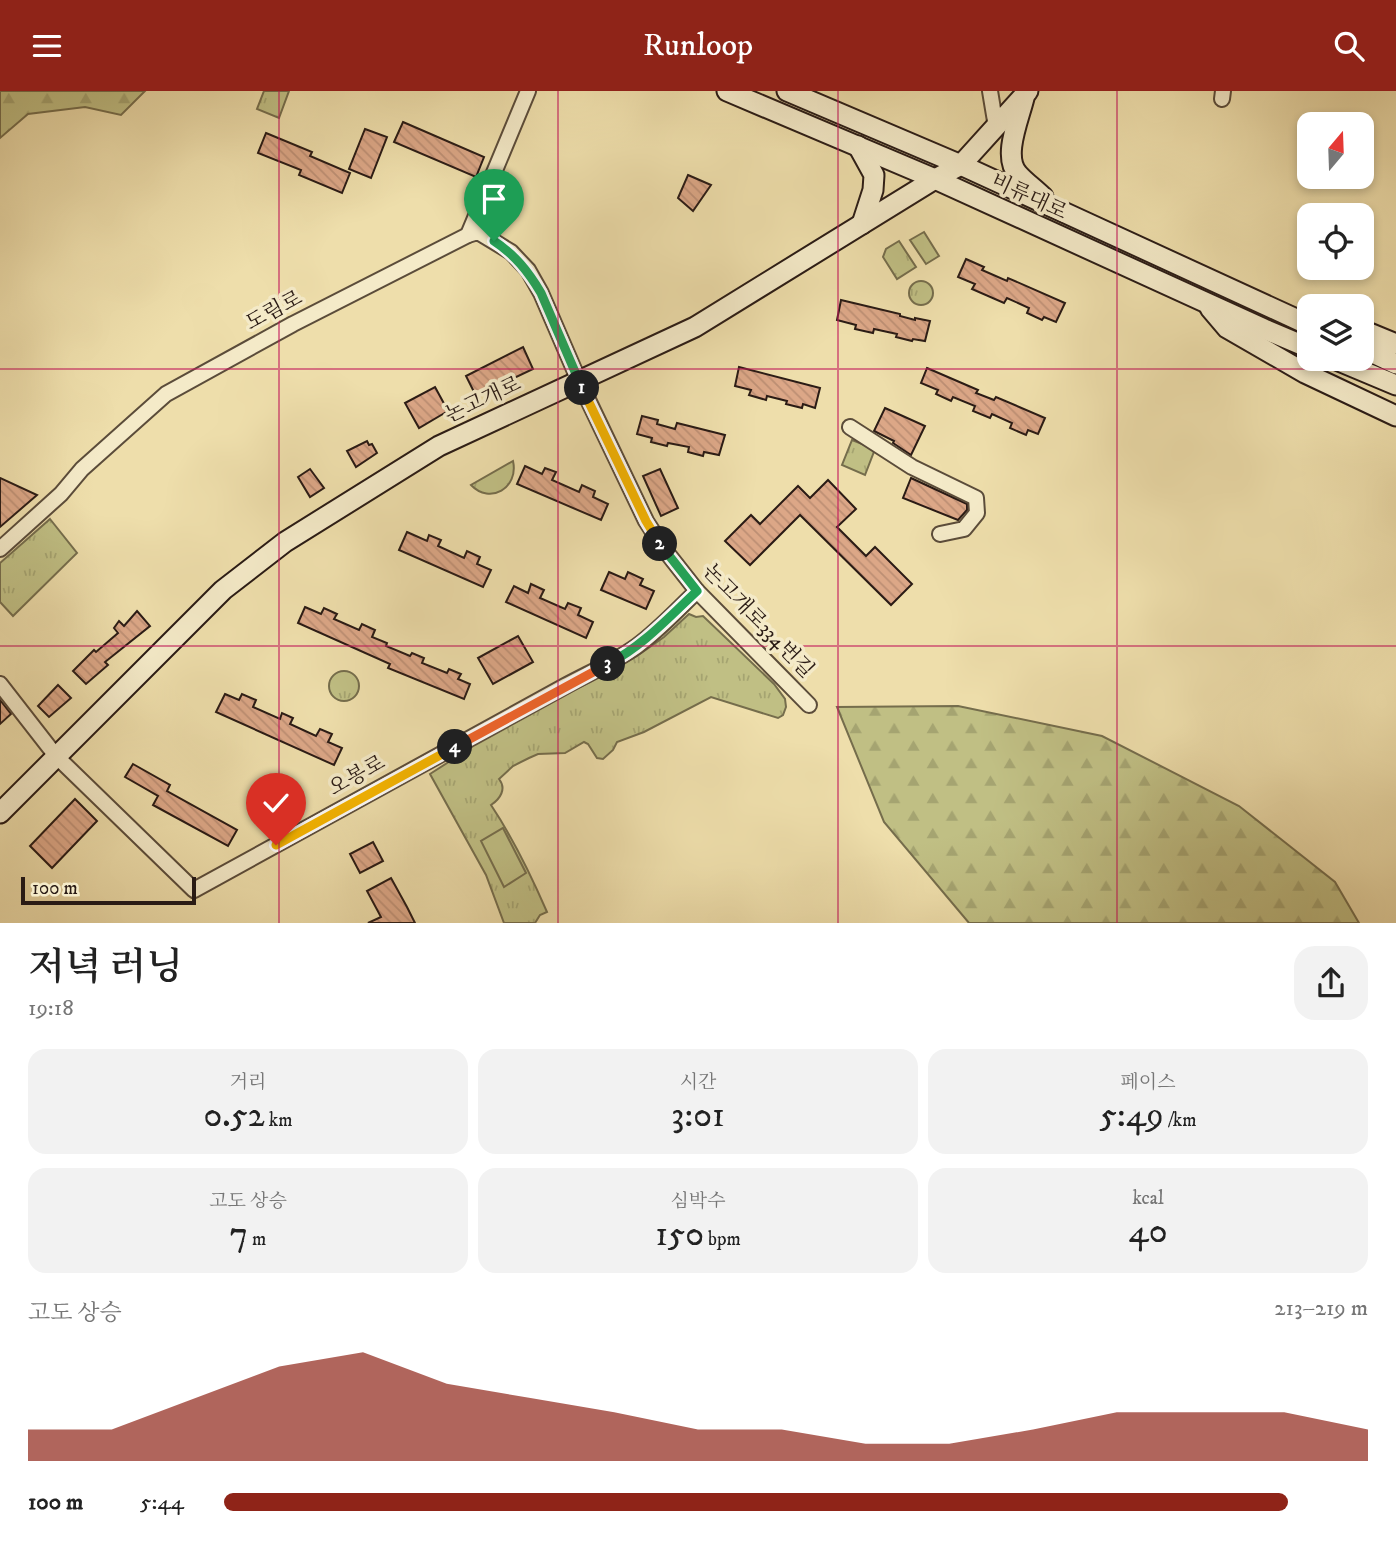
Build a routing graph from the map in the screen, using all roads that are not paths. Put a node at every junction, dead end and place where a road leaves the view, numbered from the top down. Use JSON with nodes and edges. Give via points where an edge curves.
{"nodes":[{"id":1,"x":528,"y":91,"type":"edge"},
{"id":2,"x":727,"y":91,"type":"edge"},
{"id":3,"x":787,"y":91,"type":"edge"},
{"id":4,"x":989,"y":91,"type":"edge"},
{"id":5,"x":1027,"y":92,"type":"edge"},
{"id":6,"x":996,"y":127,"type":"junction"},
{"id":7,"x":858,"y":146,"type":"junction"},
{"id":8,"x":961,"y":165,"type":"junction"},
{"id":9,"x":935,"y":179,"type":"junction"},
{"id":10,"x":1060,"y":211,"type":"junction"},
{"id":11,"x":862,"y":224,"type":"junction"},
{"id":12,"x":468,"y":235,"type":"junction"},
{"id":13,"x":1205,"y":302,"type":"junction"},
{"id":14,"x":1273,"y":309,"type":"junction"},
{"id":15,"x":1297,"y":315,"type":"edge"},
{"id":16,"x":1297,"y":320,"type":"edge"},
{"id":17,"x":1264,"y":329,"type":"junction"},
{"id":18,"x":1374,"y":335,"type":"edge"},
{"id":19,"x":1297,"y":343,"type":"edge"},
{"id":20,"x":1396,"y":344,"type":"edge"},
{"id":21,"x":1374,"y":353,"type":"edge"},
{"id":22,"x":1396,"y":363,"type":"edge"},
{"id":23,"x":1363,"y":371,"type":"edge"},
{"id":24,"x":579,"y":381,"type":"junction"},
{"id":25,"x":1396,"y":385,"type":"edge"},
{"id":26,"x":1396,"y":404,"type":"edge"},
{"id":27,"x":1396,"y":416,"type":"edge"},
{"id":28,"x":850,"y":427,"type":"dead end"},
{"id":29,"x":940,"y":534,"type":"dead end"},
{"id":30,"x":0,"y":549,"type":"edge"},
{"id":31,"x":697,"y":591,"type":"junction"},
{"id":32,"x":0,"y":684,"type":"edge"},
{"id":33,"x":809,"y":705,"type":"dead end"},
{"id":34,"x":57,"y":756,"type":"junction"},
{"id":35,"x":0,"y":813,"type":"edge"}],
"edges":[{"from":1,"to":12,"type":"street"},
{"from":2,"to":7,"type":"main road","name":"비류대로"},
{"from":3,"to":8,"type":"main road","name":"비류대로"},
{"from":4,"to":6,"type":"street"},
{"from":5,"to":6,"type":"main road","name":"논고개로"},
{"from":5,"to":10,"type":"main road","via":[[1011,159],[1016,173]]},
{"from":6,"to":8,"type":"main road","name":"논고개로"},
{"from":7,"to":9,"type":"main road","name":"비류대로"},
{"from":7,"to":11,"type":"main road","via":[[874,175]]},
{"from":8,"to":9,"type":"main road","name":"논고개로"},
{"from":8,"to":10,"type":"main road","name":"비류대로"},
{"from":9,"to":11,"type":"main road","name":"논고개로"},
{"from":9,"to":13,"type":"main road","name":"비류대로"},
{"from":10,"to":14,"type":"main road","name":"비류대로"},
{"from":11,"to":24,"type":"main road","name":"논고개로","via":[[695,327]]},
{"from":12,"to":24,"type":"street","name":"논고개로334번길","via":[[478,232],[494,241],[528,270]]},
{"from":12,"to":30,"type":"street","name":"도림로","via":[[166,394]]},
{"from":13,"to":17,"type":"main road","name":"비류대로"},
{"from":13,"to":27,"type":"main road","via":[[1227,328],[1305,373]]},
{"from":14,"to":15,"type":"main road"},
{"from":14,"to":16,"type":"main road","name":"비류대로"},
{"from":17,"to":19,"type":"main road","name":"비류대로"},
{"from":17,"to":26,"type":"main road","via":[[1335,378]]},
{"from":18,"to":20,"type":"main road"},
{"from":21,"to":22,"type":"main road"},
{"from":23,"to":25,"type":"main road"},
{"from":24,"to":31,"type":"street","name":"논고개로334번길","via":[[646,521]]},
{"from":24,"to":34,"type":"main road","name":"논고개로","via":[[439,446],[285,542],[223,590]]},
{"from":28,"to":29,"type":"street","via":[[912,467],[976,498],[977,513],[964,529]]},
{"from":31,"to":33,"type":"street","name":"논고개로334번길"},
{"from":31,"to":34,"type":"street","name":"오봉로","via":[[661,626],[614,661],[194,890]]},
{"from":32,"to":34,"type":"street"},
{"from":34,"to":35,"type":"main road","name":"논고개로"}]}
